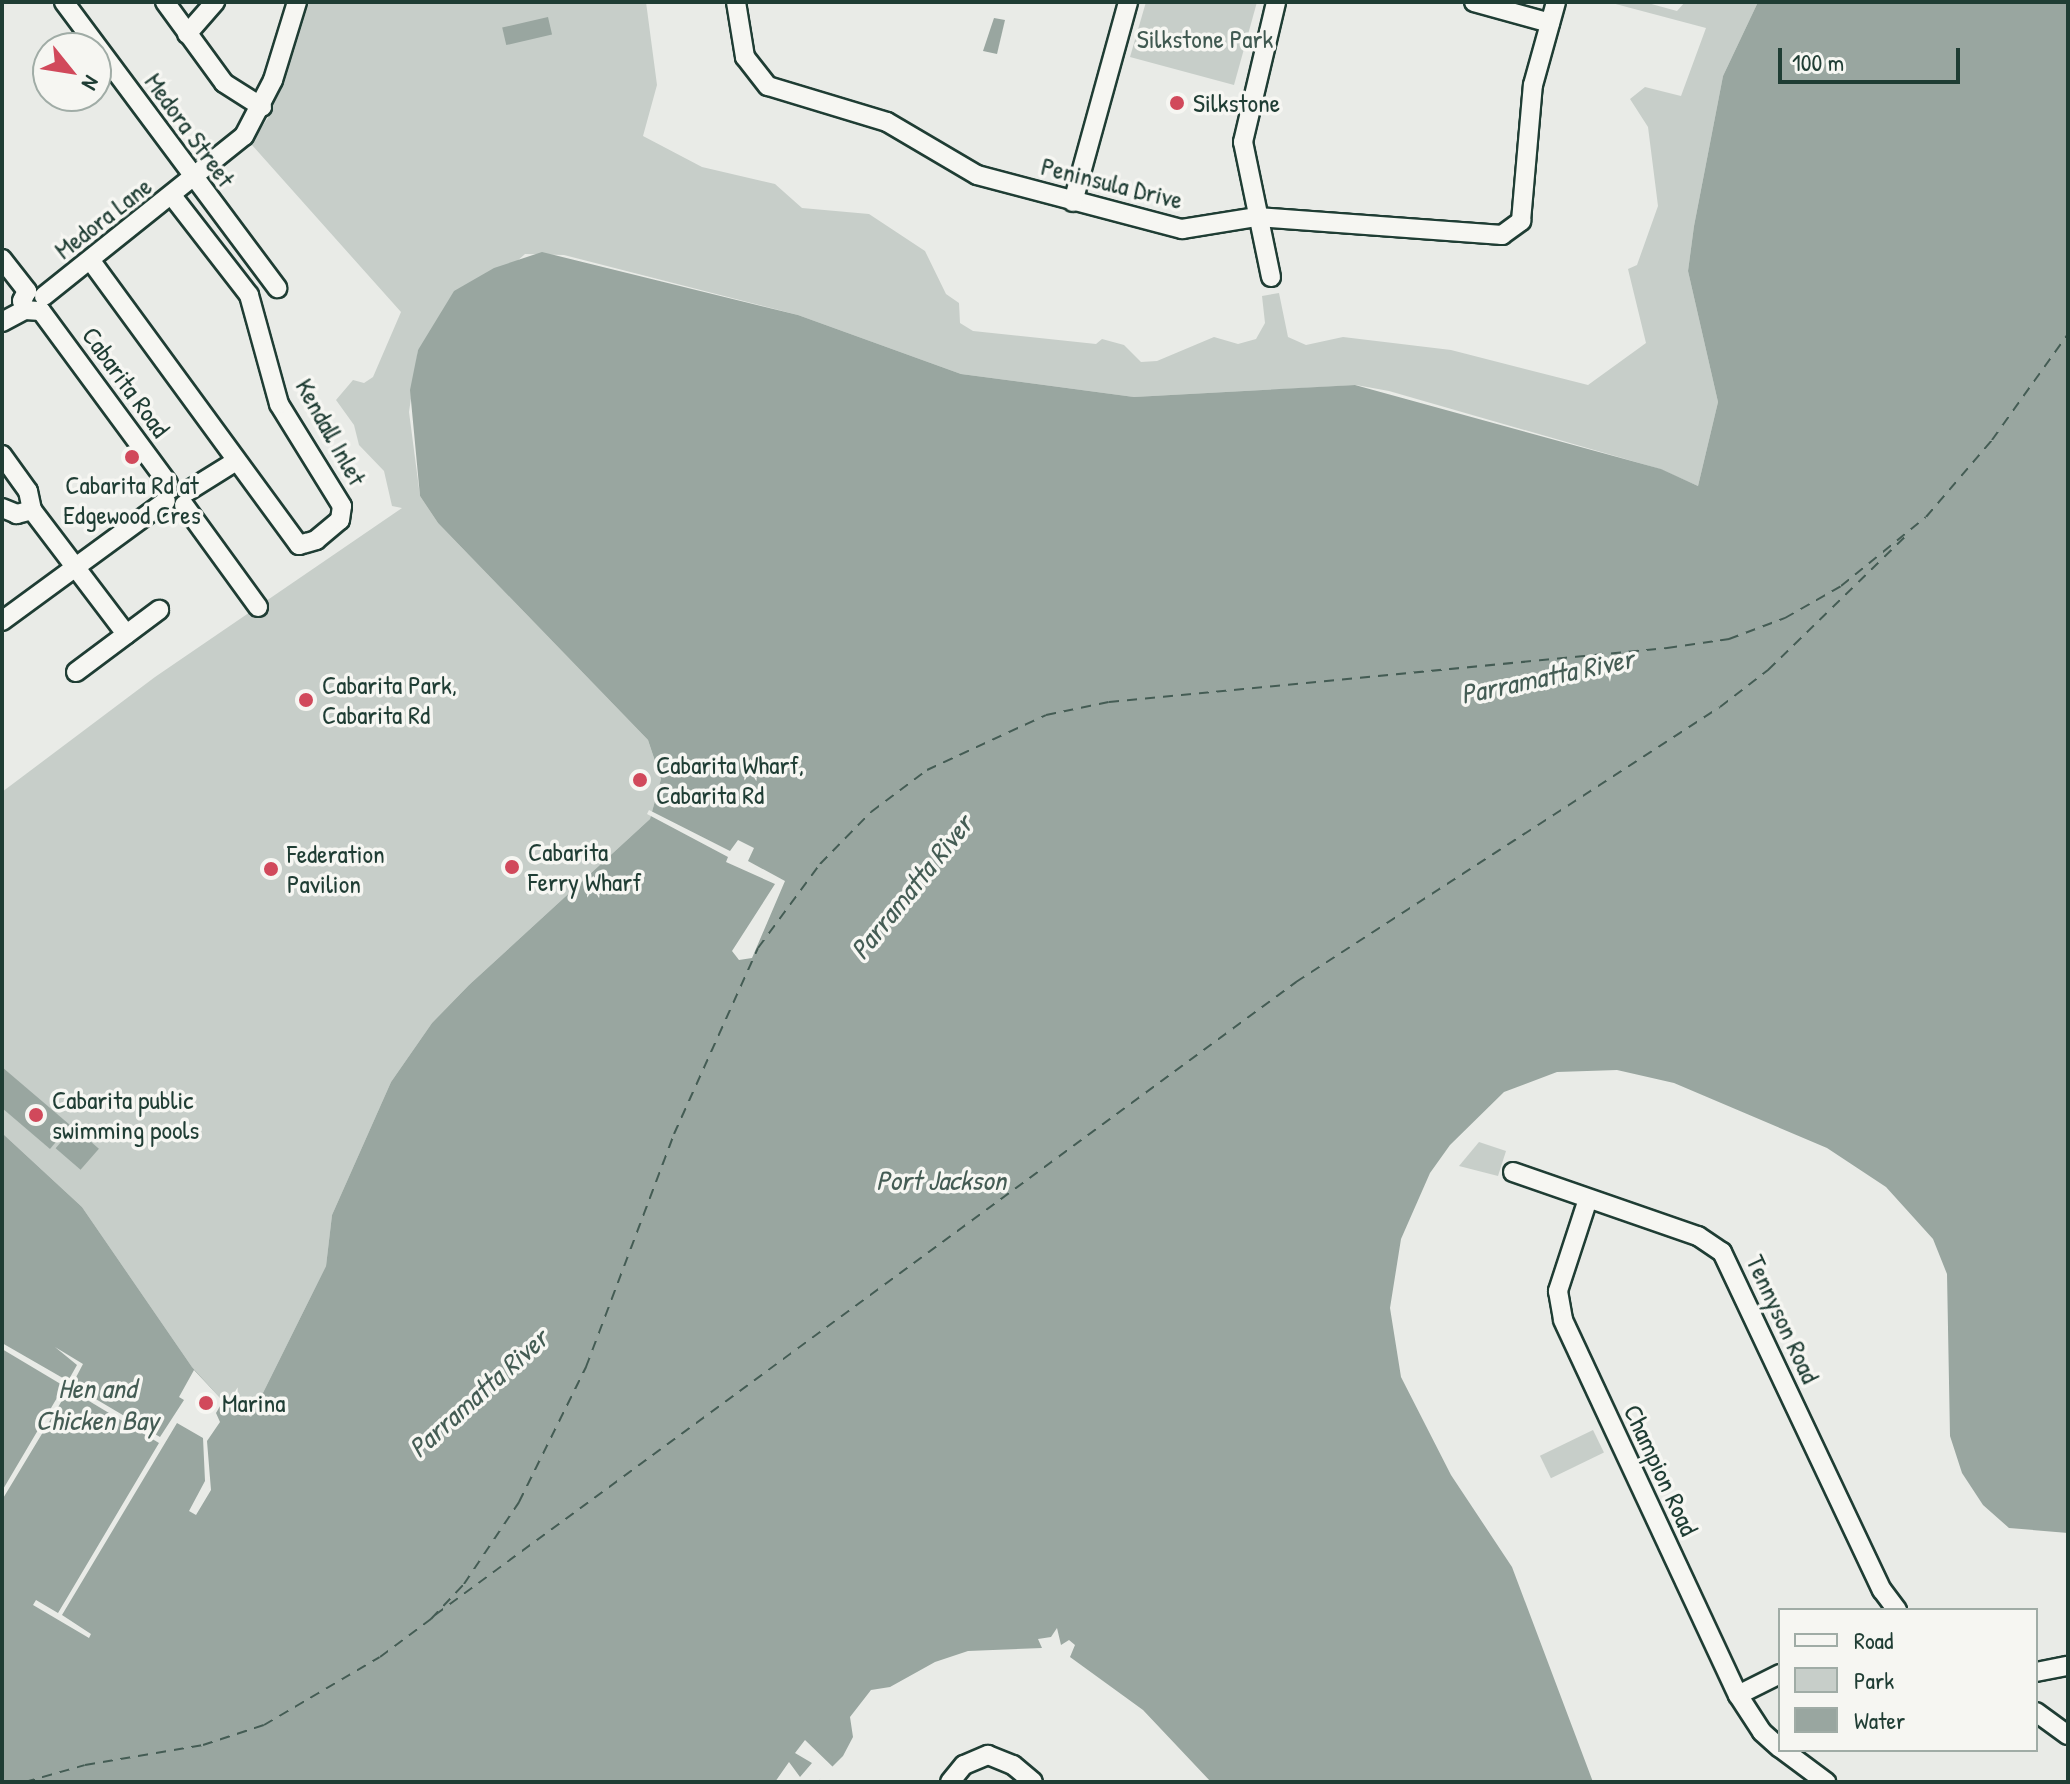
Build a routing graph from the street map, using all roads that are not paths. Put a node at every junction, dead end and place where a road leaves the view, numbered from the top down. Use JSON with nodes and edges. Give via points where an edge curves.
{"nodes":[{"id":1,"x":64,"y":2,"type":"edge"},
{"id":2,"x":165,"y":2,"type":"edge"},
{"id":3,"x":215,"y":2,"type":"edge"},
{"id":4,"x":297,"y":2,"type":"edge"},
{"id":5,"x":736,"y":2,"type":"edge"},
{"id":6,"x":1128,"y":2,"type":"edge"},
{"id":7,"x":1276,"y":2,"type":"edge"},
{"id":8,"x":1474,"y":2,"type":"edge"},
{"id":9,"x":1556,"y":2,"type":"edge"},
{"id":10,"x":1550,"y":23,"type":"junction"},
{"id":11,"x":187,"y":34,"type":"junction"},
{"id":12,"x":262,"y":107,"type":"junction"},
{"id":13,"x":194,"y":181,"type":"junction"},
{"id":14,"x":173,"y":197,"type":"junction"},
{"id":15,"x":1073,"y":202,"type":"junction"},
{"id":16,"x":1257,"y":217,"type":"junction"},
{"id":17,"x":2,"y":259,"type":"edge"},
{"id":18,"x":91,"y":261,"type":"junction"},
{"id":19,"x":1271,"y":277,"type":"dead end"},
{"id":20,"x":277,"y":288,"type":"dead end"},
{"id":21,"x":34,"y":302,"type":"junction"},
{"id":22,"x":2,"y":322,"type":"edge"},
{"id":23,"x":2,"y":455,"type":"edge"},
{"id":24,"x":236,"y":461,"type":"junction"},
{"id":25,"x":177,"y":495,"type":"junction"},
{"id":26,"x":2,"y":508,"type":"edge"},
{"id":27,"x":32,"y":510,"type":"junction"},
{"id":28,"x":75,"y":568,"type":"junction"},
{"id":29,"x":258,"y":607,"type":"dead end"},
{"id":30,"x":159,"y":610,"type":"dead end"},
{"id":31,"x":2,"y":621,"type":"edge"},
{"id":32,"x":126,"y":634,"type":"junction"},
{"id":33,"x":76,"y":672,"type":"dead end"},
{"id":34,"x":1513,"y":1172,"type":"dead end"},
{"id":35,"x":1588,"y":1199,"type":"junction"},
{"id":36,"x":1896,"y":1608,"type":"edge"},
{"id":37,"x":2068,"y":1666,"type":"edge"},
{"id":38,"x":2038,"y":1672,"type":"edge"},
{"id":39,"x":1778,"y":1675,"type":"edge"},
{"id":40,"x":1738,"y":1695,"type":"junction"},
{"id":41,"x":2038,"y":1713,"type":"edge"},
{"id":42,"x":2068,"y":1735,"type":"edge"},
{"id":43,"x":1778,"y":1746,"type":"edge"},
{"id":44,"x":1786,"y":1752,"type":"edge"},
{"id":45,"x":950,"y":1782,"type":"edge"},
{"id":46,"x":1033,"y":1782,"type":"edge"},
{"id":47,"x":1826,"y":1782,"type":"edge"}],
"edges":[{"from":1,"to":13,"type":"street","name":"Medora Street"},
{"from":2,"to":11,"type":"street"},
{"from":3,"to":11,"type":"street"},
{"from":4,"to":12,"type":"street","name":"Medora Lane"},
{"from":5,"to":15,"type":"street","name":"Peninsula Drive","via":[[745,57],[768,86],[887,122],[968,172]]},
{"from":6,"to":15,"type":"street"},
{"from":7,"to":16,"type":"street","via":[[1244,124]]},
{"from":8,"to":10,"type":"street"},
{"from":9,"to":10,"type":"street","name":"Peninsula Drive"},
{"from":10,"to":16,"type":"street","name":"Peninsula Drive","via":[[1530,104],[1523,212],[1510,233]]},
{"from":11,"to":12,"type":"street","via":[[224,83]]},
{"from":12,"to":13,"type":"street","name":"Medora Lane","via":[[244,136]]},
{"from":13,"to":14,"type":"street","name":"Medora Lane"},
{"from":13,"to":20,"type":"street","name":"Medora Street"},
{"from":14,"to":18,"type":"street","name":"Medora Lane"},
{"from":14,"to":24,"type":"street","name":"Kendall Inlet","via":[[249,295],[279,404],[342,506],[340,520],[316,540],[299,545]]},
{"from":15,"to":16,"type":"street","name":"Peninsula Drive","via":[[1182,229]]},
{"from":16,"to":19,"type":"street"},
{"from":17,"to":21,"type":"street","name":"Cabarita Road"},
{"from":18,"to":21,"type":"street","name":"Medora Lane"},
{"from":18,"to":24,"type":"street","name":"Kendall Inlet"},
{"from":21,"to":22,"type":"street","name":"Medora Lane"},
{"from":21,"to":25,"type":"street","name":"Cabarita Road"},
{"from":23,"to":27,"type":"street","via":[[28,491]]},
{"from":24,"to":25,"type":"street"},
{"from":25,"to":28,"type":"street"},
{"from":25,"to":29,"type":"street","name":"Cabarita Road"},
{"from":26,"to":27,"type":"street","via":[[17,514]]},
{"from":27,"to":28,"type":"street"},
{"from":28,"to":31,"type":"street"},
{"from":28,"to":32,"type":"street"},
{"from":30,"to":32,"type":"street"},
{"from":32,"to":33,"type":"street"},
{"from":34,"to":35,"type":"street","name":"Tennyson Road"},
{"from":35,"to":36,"type":"street","name":"Tennyson Road","via":[[1708,1240],[1722,1252],[1882,1590]]},
{"from":35,"to":40,"type":"street","name":"Champion Road","via":[[1558,1291],[1563,1320]]},
{"from":37,"to":38,"type":"street"},
{"from":39,"to":40,"type":"street"},
{"from":40,"to":43,"type":"street","name":"Champion Road","via":[[1762,1732]]},
{"from":41,"to":42,"type":"street"},
{"from":44,"to":47,"type":"street","name":"Champion Road"},
{"from":45,"to":46,"type":"street","via":[[964,1765],[988,1755],[1013,1765]]}]}
